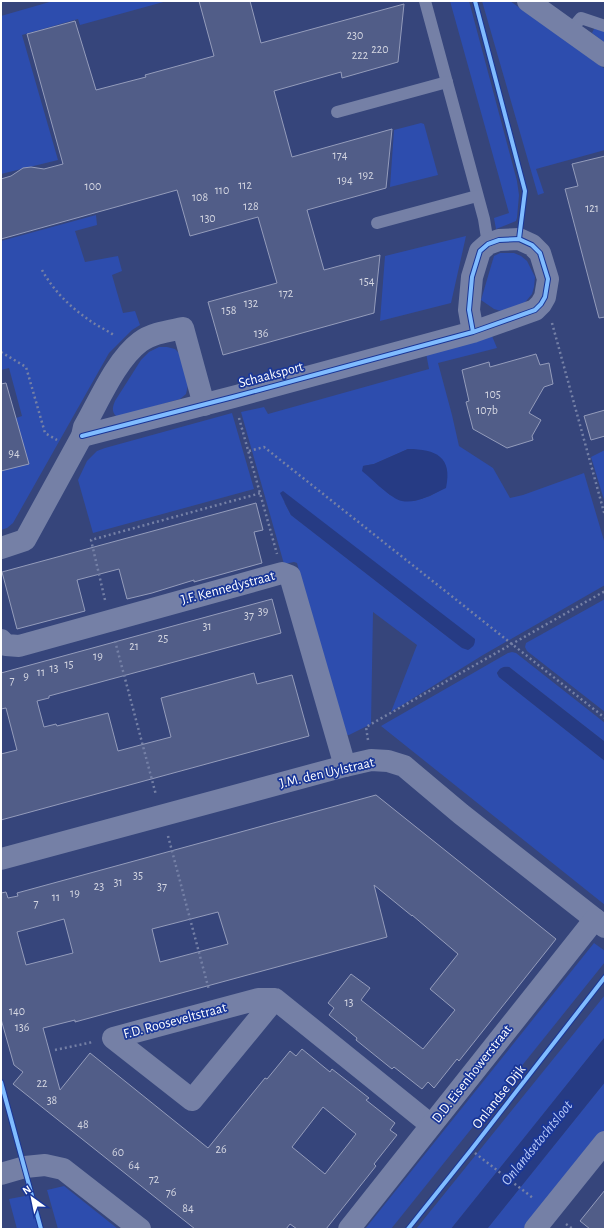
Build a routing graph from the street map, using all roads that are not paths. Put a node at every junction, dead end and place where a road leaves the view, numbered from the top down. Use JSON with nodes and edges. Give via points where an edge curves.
{"nodes":[{"id":1,"x":425,"y":1,"type":"edge"},
{"id":2,"x":528,"y":1,"type":"edge"},
{"id":3,"x":605,"y":26,"type":"edge"},
{"id":4,"x":570,"y":31,"type":"junction"},
{"id":5,"x":605,"y":56,"type":"edge"},
{"id":6,"x":447,"y":82,"type":"junction"},
{"id":7,"x":337,"y":112,"type":"dead end"},
{"id":8,"x":477,"y":196,"type":"junction"},
{"id":9,"x":377,"y":223,"type":"dead end"},
{"id":10,"x":488,"y":244,"type":"junction"},
{"id":11,"x":474,"y":332,"type":"junction"},
{"id":12,"x":204,"y":404,"type":"junction"},
{"id":13,"x":78,"y":443,"type":"junction"},
{"id":14,"x":1,"y":548,"type":"edge"},
{"id":15,"x":1,"y":640,"type":"edge"},
{"id":16,"x":344,"y":766,"type":"junction"},
{"id":17,"x":1,"y":859,"type":"edge"},
{"id":18,"x":600,"y":923,"type":"edge"},
{"id":19,"x":275,"y":999,"type":"junction"},
{"id":20,"x":431,"y":1125,"type":"junction"},
{"id":21,"x":605,"y":1142,"type":"edge"},
{"id":22,"x":1,"y":1174,"type":"edge"},
{"id":23,"x":140,"y":1229,"type":"edge"},
{"id":24,"x":349,"y":1229,"type":"edge"},
{"id":25,"x":535,"y":1229,"type":"edge"}],
"edges":[{"from":1,"to":6,"type":"lane"},
{"from":2,"to":4,"type":"street"},
{"from":3,"to":4,"type":"lane","via":[[581,18]]},
{"from":4,"to":5,"type":"street"},
{"from":6,"to":7,"type":"lane"},
{"from":6,"to":8,"type":"lane"},
{"from":8,"to":9,"type":"lane"},
{"from":8,"to":10,"type":"lane"},
{"from":10,"to":11,"type":"street","via":[[480,251],[472,277],[469,310]]},
{"from":10,"to":11,"type":"street","name":"Schaaksport","via":[[499,240],[519,239],[532,245],[540,253],[548,279],[545,297],[535,310]]},
{"from":11,"to":12,"type":"street","name":"Schaaksport"},
{"from":12,"to":13,"type":"street","name":"Schaaksport"},
{"from":12,"to":13,"type":"street","via":[[183,328],[163,332],[140,342],[132,350],[116,371],[84,427]]},
{"from":13,"to":14,"type":"street","via":[[25,540]]},
{"from":15,"to":16,"type":"street","name":"J.F. Kennedystraat","via":[[6,645],[19,646],[282,573],[290,576]]},
{"from":16,"to":17,"type":"street","name":"J.M. den Uylstraat"},
{"from":16,"to":18,"type":"street","name":"J.M. den Uylstraat","via":[[371,760],[388,761],[404,766]]},
{"from":18,"to":20,"type":"street","name":"D.D. Eisenhowerstraat"},
{"from":19,"to":19,"type":"street","name":"F.D. Rooseveltstraat","via":[[258,999],[113,1038],[192,1100]]},
{"from":19,"to":20,"type":"street"},
{"from":20,"to":24,"type":"street","name":"D.D. Eisenhowerstraat"},
{"from":21,"to":25,"type":"street"},
{"from":22,"to":23,"type":"street","via":[[25,1167],[45,1165],[63,1169]]}]}
